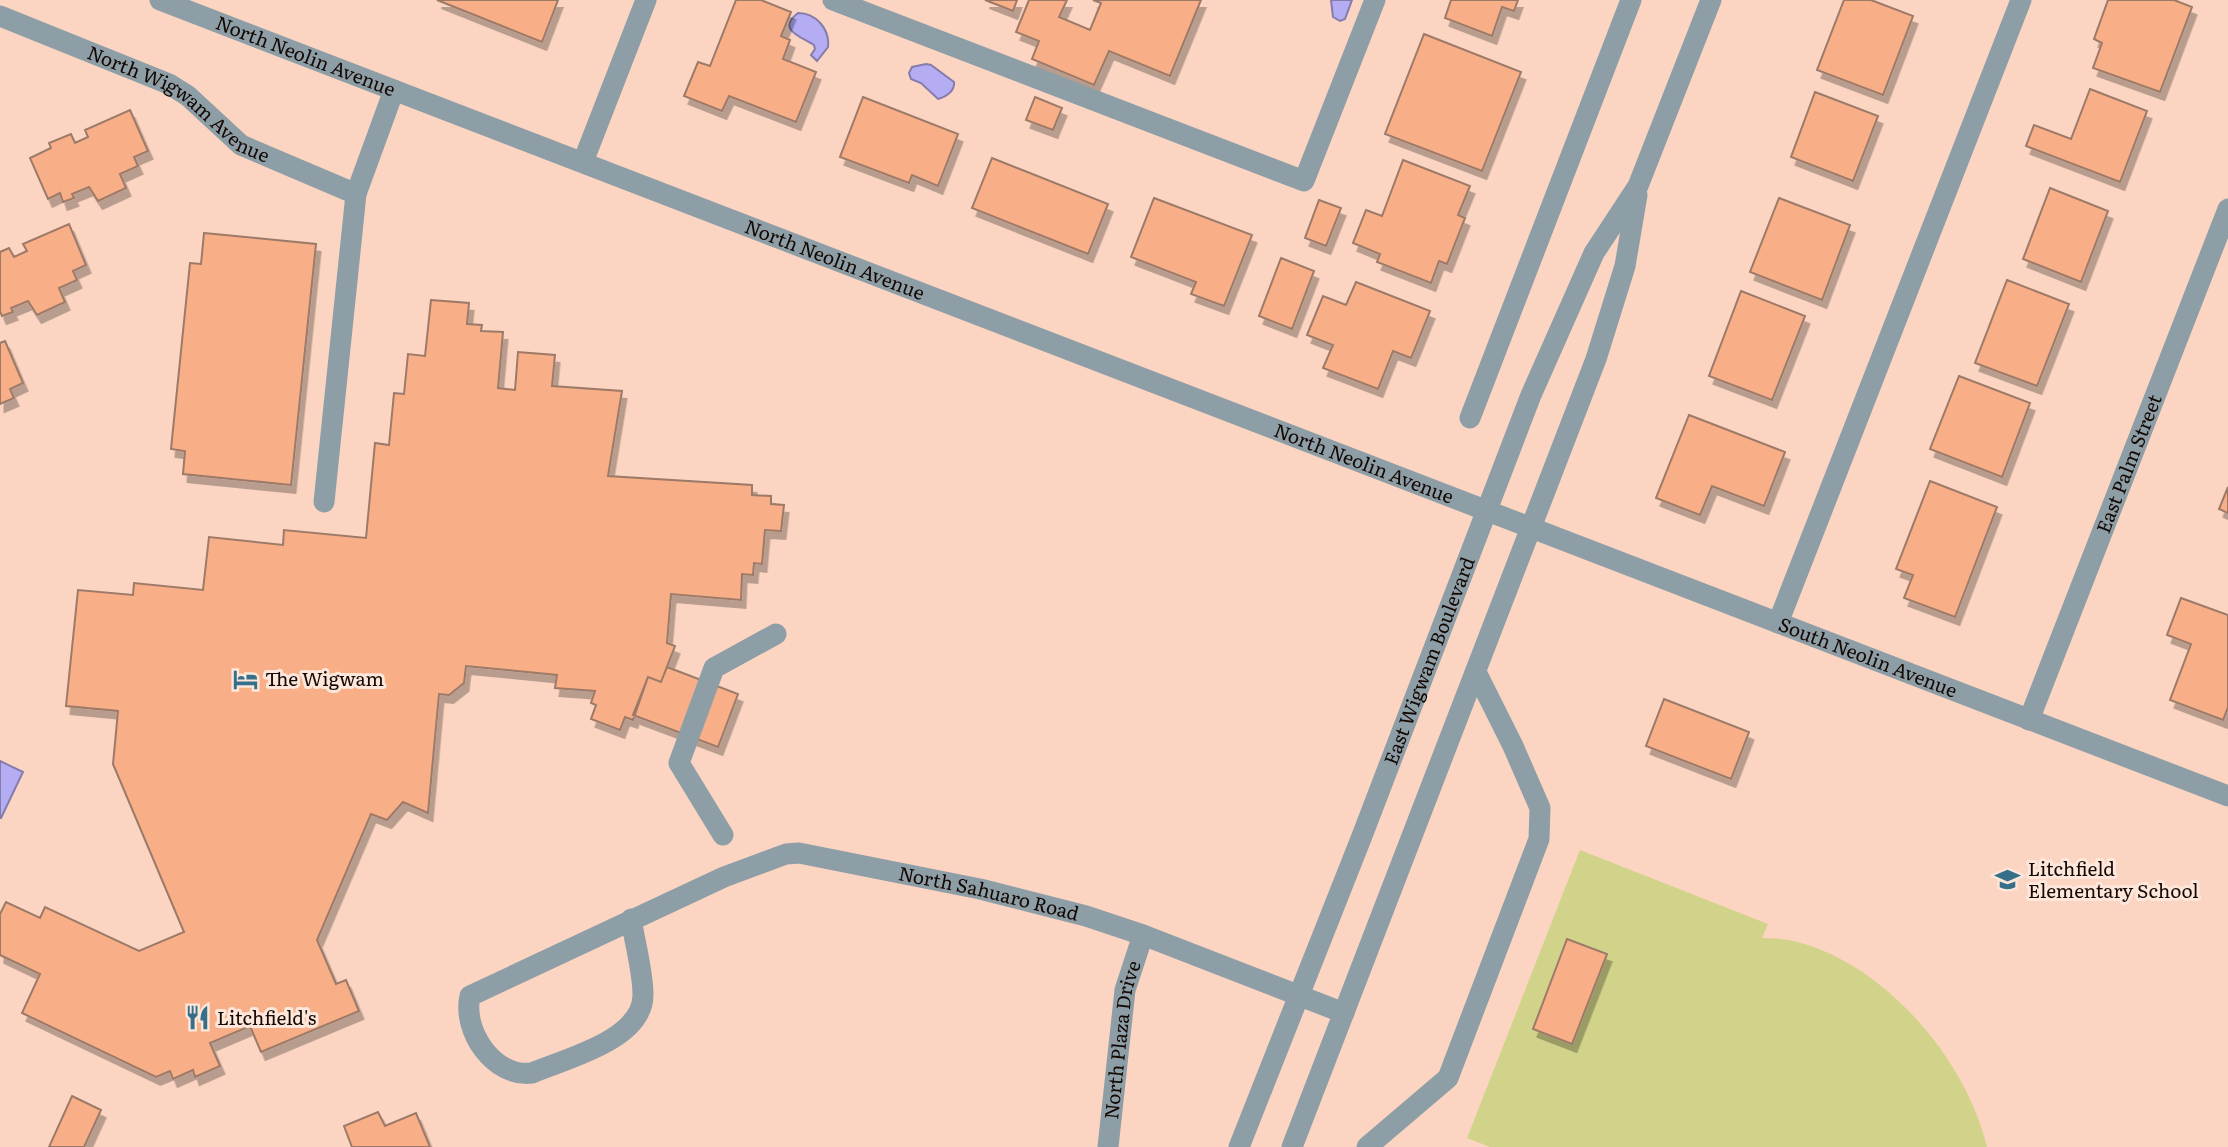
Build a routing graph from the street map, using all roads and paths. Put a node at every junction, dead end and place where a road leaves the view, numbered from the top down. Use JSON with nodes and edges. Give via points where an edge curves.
{"nodes":[{"id":1,"x":160,"y":0,"type":"edge"},
{"id":2,"x":646,"y":0,"type":"edge"},
{"id":3,"x":833,"y":0,"type":"edge"},
{"id":4,"x":1375,"y":0,"type":"edge"},
{"id":5,"x":1631,"y":0,"type":"edge"},
{"id":6,"x":1711,"y":0,"type":"edge"},
{"id":7,"x":2021,"y":0,"type":"edge"},
{"id":8,"x":0,"y":16,"type":"edge"},
{"id":9,"x":394,"y":90,"type":"junction"},
{"id":10,"x":583,"y":162,"type":"junction"},
{"id":11,"x":1638,"y":186,"type":"junction"},
{"id":12,"x":356,"y":194,"type":"junction"},
{"id":13,"x":2228,"y":208,"type":"edge"},
{"id":14,"x":1470,"y":418,"type":"dead end"},
{"id":15,"x":324,"y":502,"type":"dead end"},
{"id":16,"x":1487,"y":511,"type":"junction"},
{"id":17,"x":1508,"y":519,"type":"joint"},
{"id":18,"x":1532,"y":528,"type":"junction"},
{"id":19,"x":1778,"y":623,"type":"junction"},
{"id":20,"x":776,"y":634,"type":"dead end"},
{"id":21,"x":1476,"y":672,"type":"junction"},
{"id":22,"x":2029,"y":720,"type":"junction"},
{"id":23,"x":2228,"y":796,"type":"edge"},
{"id":24,"x":723,"y":835,"type":"dead end"},
{"id":25,"x":631,"y":919,"type":"junction"},
{"id":26,"x":1143,"y":935,"type":"junction"},
{"id":27,"x":1298,"y":994,"type":"junction"},
{"id":28,"x":1344,"y":1013,"type":"junction"},
{"id":29,"x":1108,"y":1147,"type":"edge"},
{"id":30,"x":1239,"y":1147,"type":"edge"},
{"id":31,"x":1292,"y":1147,"type":"edge"},
{"id":32,"x":1367,"y":1147,"type":"edge"}],
"edges":[{"from":1,"to":9,"type":"street","name":"North Neolin Avenue"},
{"from":2,"to":10,"type":"street"},
{"from":3,"to":4,"type":"street","via":[[1304,181]]},
{"from":5,"to":14,"type":"street"},
{"from":6,"to":11,"type":"street","name":"East Wigwam Boulevard"},
{"from":7,"to":19,"type":"street"},
{"from":8,"to":12,"type":"street","name":"North Wigwam Avenue","via":[[169,84],[241,145]]},
{"from":9,"to":10,"type":"street","name":"North Neolin Avenue"},
{"from":9,"to":12,"type":"street"},
{"from":10,"to":16,"type":"street","name":"North Neolin Avenue"},
{"from":11,"to":16,"type":"street","name":"East Wigwam Boulevard","via":[[1594,253],[1531,395]]},
{"from":11,"to":18,"type":"street","name":"East Wigwam Boulevard","via":[[1625,266],[1596,359]]},
{"from":12,"to":15,"type":"street"},
{"from":13,"to":22,"type":"street","name":"East Palm Street"},
{"from":16,"to":17,"type":"street","name":"North Neolin Avenue"},
{"from":16,"to":27,"type":"street","name":"East Wigwam Boulevard"},
{"from":17,"to":18,"type":"street","name":"South Neolin Avenue"},
{"from":18,"to":19,"type":"street","name":"South Neolin Avenue"},
{"from":18,"to":21,"type":"street","name":"East Wigwam Boulevard"},
{"from":19,"to":22,"type":"street","name":"South Neolin Avenue"},
{"from":20,"to":24,"type":"street","via":[[714,668],[679,763]]},
{"from":21,"to":28,"type":"street","name":"East Wigwam Boulevard"},
{"from":21,"to":32,"type":"street","via":[[1541,808],[1539,839],[1448,1078]]},
{"from":22,"to":23,"type":"street","name":"South Neolin Avenue"},
{"from":25,"to":25,"type":"street","name":"North Sahuaro Road","via":[[470,996],[467,1007],[473,1027],[499,1067],[532,1073],[625,1031],[640,1011],[643,996]]},
{"from":25,"to":26,"type":"street","name":"North Sahuaro Road","via":[[724,877],[799,853],[980,889]]},
{"from":26,"to":27,"type":"street","name":"North Sahuaro Road"},
{"from":26,"to":29,"type":"street","name":"North Plaza Drive","via":[[1123,1004]]},
{"from":27,"to":28,"type":"street","name":"North Sahuaro Road"},
{"from":27,"to":30,"type":"street","name":"East Wigwam Boulevard"},
{"from":28,"to":31,"type":"street","name":"East Wigwam Boulevard"}]}
